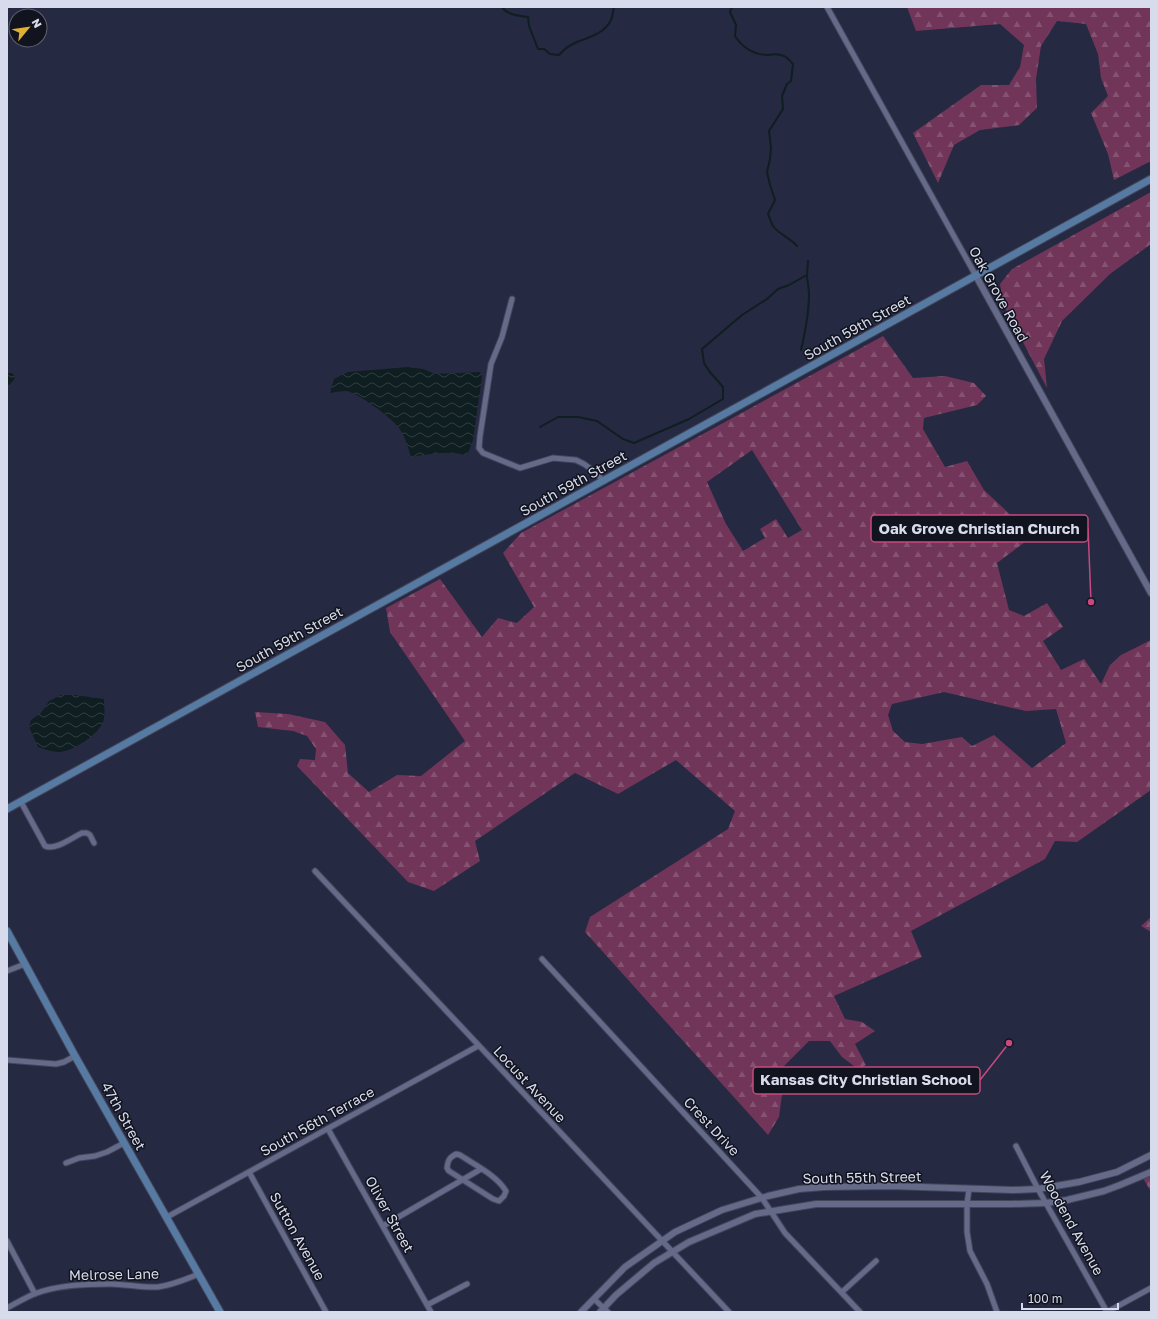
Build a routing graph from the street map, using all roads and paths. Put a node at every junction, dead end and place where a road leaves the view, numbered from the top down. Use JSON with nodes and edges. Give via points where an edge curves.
{"nodes":[{"id":1,"x":827,"y":7,"type":"edge"},
{"id":2,"x":1151,"y":179,"type":"edge"},
{"id":3,"x":976,"y":276,"type":"junction"},
{"id":4,"x":512,"y":299,"type":"dead end"},
{"id":5,"x":604,"y":481,"type":"junction"},
{"id":6,"x":1151,"y":593,"type":"edge"},
{"id":7,"x":21,"y":802,"type":"junction"},
{"id":8,"x":7,"y":809,"type":"edge"},
{"id":9,"x":94,"y":843,"type":"dead end"},
{"id":10,"x":315,"y":871,"type":"dead end"},
{"id":11,"x":7,"y":931,"type":"edge"},
{"id":12,"x":542,"y":959,"type":"dead end"},
{"id":13,"x":25,"y":964,"type":"junction"},
{"id":14,"x":7,"y":971,"type":"edge"},
{"id":15,"x":478,"y":1046,"type":"junction"},
{"id":16,"x":75,"y":1056,"type":"junction"},
{"id":17,"x":7,"y":1060,"type":"edge"},
{"id":18,"x":328,"y":1129,"type":"junction"},
{"id":19,"x":124,"y":1143,"type":"junction"},
{"id":20,"x":1016,"y":1146,"type":"dead end"},
{"id":21,"x":1151,"y":1155,"type":"edge"},
{"id":22,"x":66,"y":1163,"type":"dead end"},
{"id":23,"x":482,"y":1169,"type":"junction"},
{"id":24,"x":249,"y":1172,"type":"junction"},
{"id":25,"x":1151,"y":1172,"type":"edge"},
{"id":26,"x":464,"y":1180,"type":"junction"},
{"id":27,"x":970,"y":1189,"type":"junction"},
{"id":28,"x":1038,"y":1189,"type":"junction"},
{"id":29,"x":762,"y":1198,"type":"junction"},
{"id":30,"x":1046,"y":1203,"type":"junction"},
{"id":31,"x":967,"y":1204,"type":"junction"},
{"id":32,"x":770,"y":1211,"type":"junction"},
{"id":33,"x":167,"y":1217,"type":"junction"},
{"id":34,"x":383,"y":1226,"type":"junction"},
{"id":35,"x":7,"y":1241,"type":"edge"},
{"id":36,"x":662,"y":1242,"type":"junction"},
{"id":37,"x":671,"y":1252,"type":"junction"},
{"id":38,"x":876,"y":1261,"type":"dead end"},
{"id":39,"x":199,"y":1274,"type":"junction"},
{"id":40,"x":467,"y":1284,"type":"dead end"},
{"id":41,"x":1151,"y":1288,"type":"edge"},
{"id":42,"x":842,"y":1292,"type":"junction"},
{"id":43,"x":35,"y":1294,"type":"junction"},
{"id":44,"x":594,"y":1299,"type":"junction"},
{"id":45,"x":427,"y":1305,"type":"junction"},
{"id":46,"x":7,"y":1308,"type":"edge"},
{"id":47,"x":604,"y":1311,"type":"edge"},
{"id":48,"x":220,"y":1312,"type":"edge"},
{"id":49,"x":326,"y":1312,"type":"edge"},
{"id":50,"x":431,"y":1312,"type":"edge"},
{"id":51,"x":581,"y":1312,"type":"edge"},
{"id":52,"x":729,"y":1312,"type":"edge"},
{"id":53,"x":860,"y":1312,"type":"edge"},
{"id":54,"x":996,"y":1312,"type":"edge"},
{"id":55,"x":1107,"y":1312,"type":"edge"}],
"edges":[{"from":1,"to":3,"type":"street","name":"Oak Grove Road"},
{"from":2,"to":3,"type":"main road","name":"South 59th Street"},
{"from":3,"to":5,"type":"main road","name":"South 59th Street"},
{"from":3,"to":6,"type":"street","name":"Oak Grove Road"},
{"from":4,"to":5,"type":"street","via":[[505,328],[491,364],[479,448],[483,453],[520,468],[553,458],[576,460],[588,466]]},
{"from":5,"to":7,"type":"main road","name":"South 59th Street"},
{"from":7,"to":8,"type":"main road","name":"South 59th Street"},
{"from":7,"to":9,"type":"street","via":[[45,846],[55,847],[82,833],[90,835]]},
{"from":10,"to":15,"type":"street","name":"Locust Avenue"},
{"from":11,"to":13,"type":"main road","name":"47th Street"},
{"from":12,"to":29,"type":"street","name":"Crest Drive"},
{"from":13,"to":14,"type":"street"},
{"from":13,"to":16,"type":"main road","name":"47th Street"},
{"from":15,"to":18,"type":"street","name":"South 56th Terrace"},
{"from":15,"to":36,"type":"street","name":"Locust Avenue"},
{"from":16,"to":17,"type":"street","via":[[56,1064]]},
{"from":16,"to":19,"type":"main road","name":"47th Street"},
{"from":18,"to":24,"type":"street","name":"South 56th Terrace"},
{"from":18,"to":34,"type":"street","name":"Oliver Street"},
{"from":19,"to":22,"type":"street","via":[[107,1152]]},
{"from":19,"to":33,"type":"main road","name":"47th Street"},
{"from":20,"to":28,"type":"street","name":"Woodend Avenue"},
{"from":21,"to":28,"type":"street","name":"South 55th Street","via":[[1117,1172]]},
{"from":23,"to":26,"type":"street"},
{"from":23,"to":26,"type":"street","via":[[460,1155],[450,1157],[447,1168]]},
{"from":23,"to":26,"type":"street","via":[[506,1191],[499,1201],[493,1200]]},
{"from":24,"to":33,"type":"street","name":"South 56th Terrace"},
{"from":24,"to":49,"type":"street","name":"Sutton Avenue"},
{"from":25,"to":30,"type":"street","name":"South 55th Street","via":[[1104,1190]]},
{"from":26,"to":34,"type":"street"},
{"from":27,"to":28,"type":"street","name":"South 55th Street"},
{"from":27,"to":29,"type":"street","name":"South 55th Street","via":[[824,1187]]},
{"from":27,"to":31,"type":"street"},
{"from":28,"to":30,"type":"street","name":"Woodend Avenue"},
{"from":29,"to":32,"type":"street","name":"Crest Drive"},
{"from":29,"to":36,"type":"street","name":"South 55th Street","via":[[722,1210],[675,1232]]},
{"from":30,"to":31,"type":"street","name":"South 55th Street"},
{"from":30,"to":55,"type":"street","name":"Woodend Avenue"},
{"from":31,"to":32,"type":"street","name":"South 55th Street","via":[[816,1204]]},
{"from":31,"to":54,"type":"street","via":[[970,1252],[987,1284]]},
{"from":32,"to":37,"type":"street","name":"South 55th Street","via":[[737,1220]]},
{"from":32,"to":42,"type":"street","name":"Crest Drive","via":[[785,1233]]},
{"from":33,"to":39,"type":"main road","name":"47th Street"},
{"from":34,"to":45,"type":"street","name":"Oliver Street"},
{"from":35,"to":43,"type":"street"},
{"from":36,"to":37,"type":"street","name":"Locust Avenue"},
{"from":36,"to":44,"type":"street","name":"South 55th Street","via":[[625,1267]]},
{"from":37,"to":47,"type":"street","name":"South 55th Street","via":[[616,1295]]},
{"from":37,"to":52,"type":"street","name":"Locust Avenue"},
{"from":38,"to":42,"type":"street"},
{"from":39,"to":43,"type":"street","name":"Melrose Lane","via":[[158,1286],[80,1285]]},
{"from":39,"to":48,"type":"main road","name":"47th Street"},
{"from":40,"to":45,"type":"street"},
{"from":41,"to":55,"type":"street"},
{"from":42,"to":53,"type":"street","name":"Crest Drive"},
{"from":43,"to":46,"type":"street","name":"Melrose Lane"},
{"from":44,"to":47,"type":"street"},
{"from":44,"to":51,"type":"street","name":"South 55th Street"},
{"from":45,"to":50,"type":"street","name":"Oliver Street"}]}
